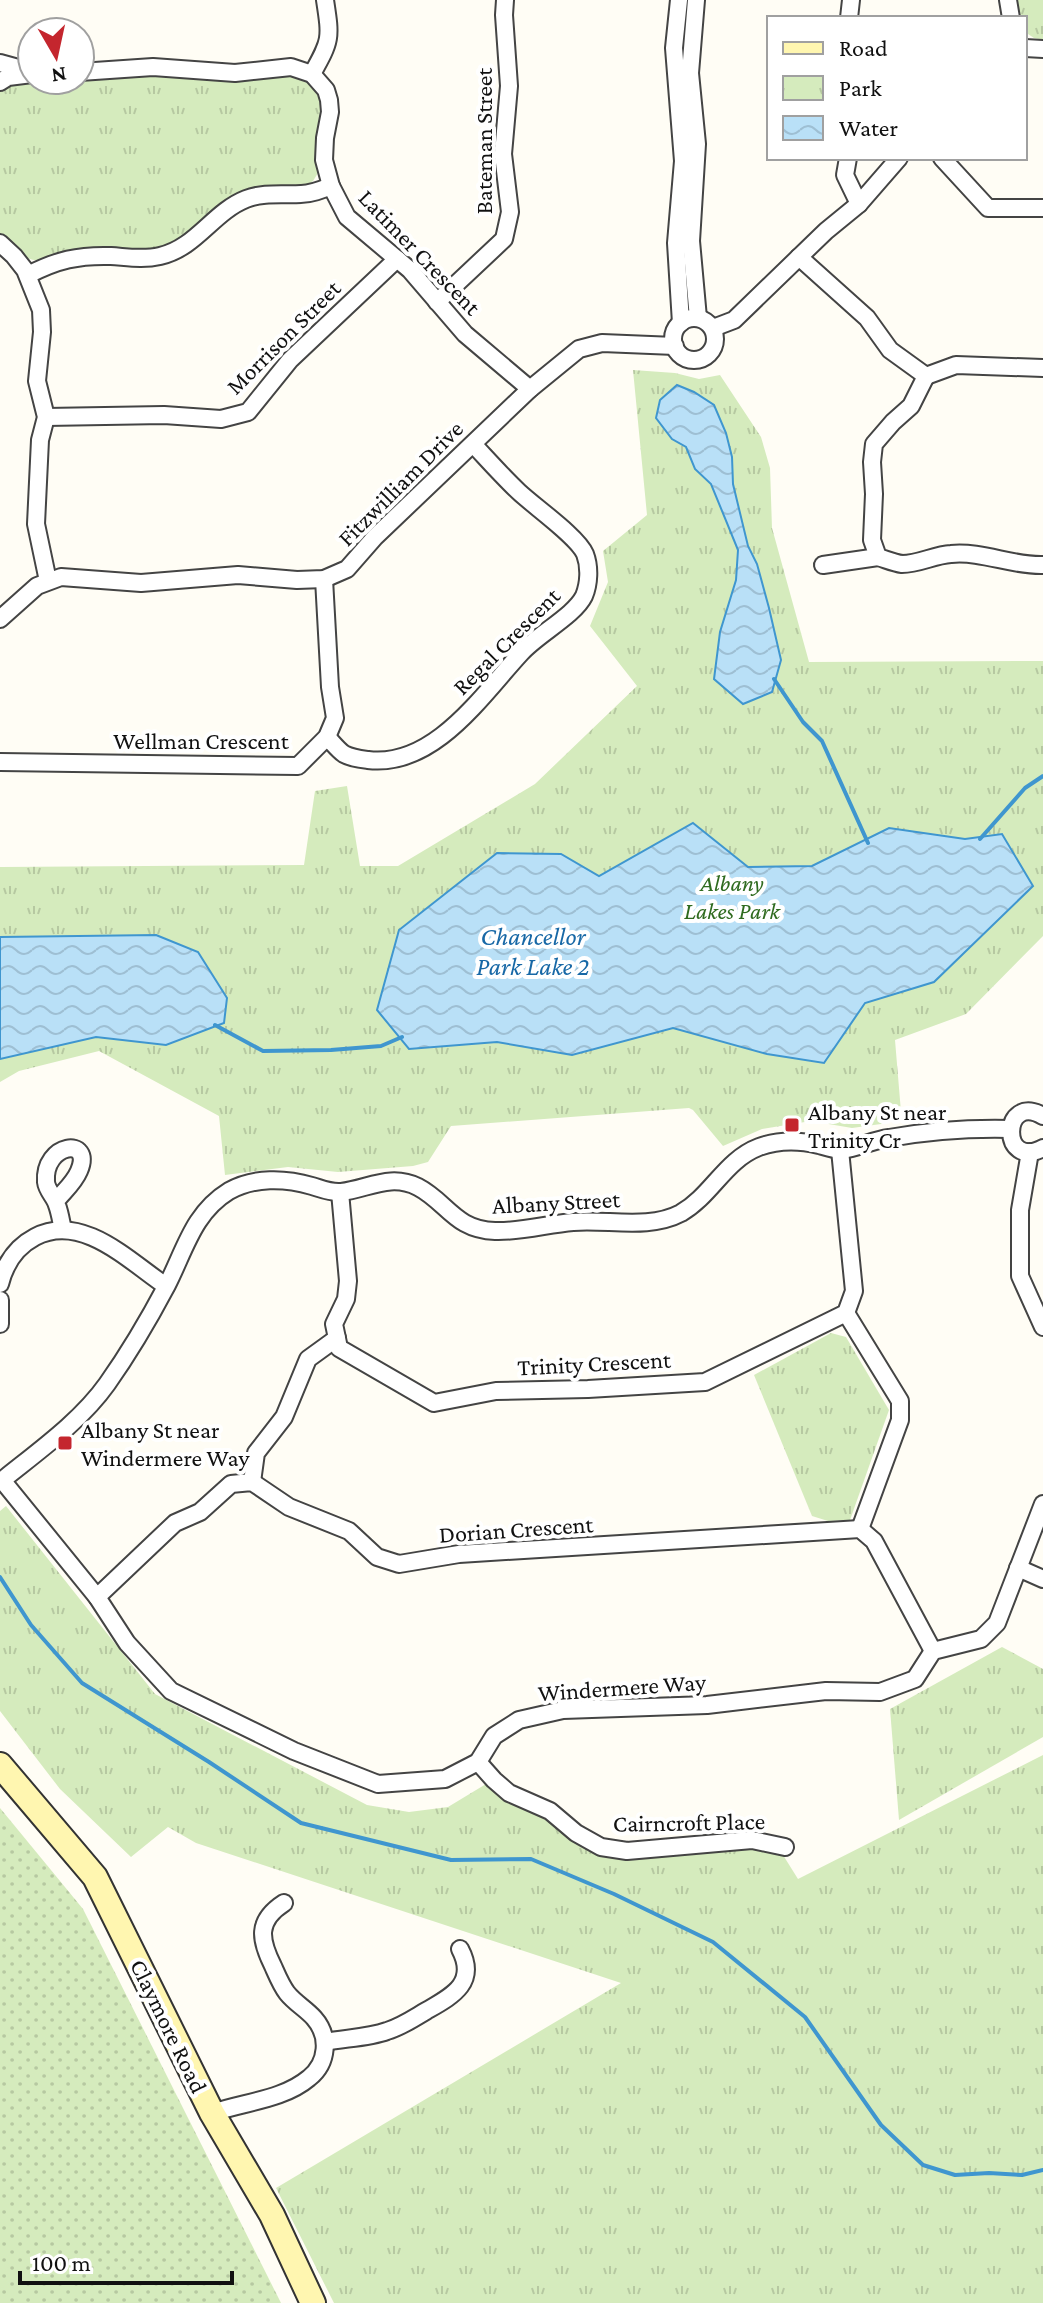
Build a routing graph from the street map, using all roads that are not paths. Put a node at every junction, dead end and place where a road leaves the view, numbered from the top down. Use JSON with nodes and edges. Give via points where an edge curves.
{"nodes":[{"id":1,"x":325,"y":0,"type":"edge"},
{"id":2,"x":505,"y":0,"type":"edge"},
{"id":3,"x":679,"y":0,"type":"edge"},
{"id":4,"x":696,"y":0,"type":"edge"},
{"id":5,"x":96,"y":71,"type":"edge"},
{"id":6,"x":312,"y":74,"type":"junction"},
{"id":7,"x":847,"y":160,"type":"edge"},
{"id":8,"x":897,"y":160,"type":"edge"},
{"id":9,"x":944,"y":160,"type":"edge"},
{"id":10,"x":331,"y":186,"type":"junction"},
{"id":11,"x":864,"y":199,"type":"junction"},
{"id":12,"x":1043,"y":208,"type":"edge"},
{"id":13,"x":0,"y":243,"type":"edge"},
{"id":14,"x":799,"y":257,"type":"junction"},
{"id":15,"x":397,"y":259,"type":"junction"},
{"id":16,"x":28,"y":275,"type":"junction"},
{"id":17,"x":437,"y":302,"type":"junction"},
{"id":18,"x":689,"y":321,"type":"junction"},
{"id":19,"x":713,"y":328,"type":"junction"},
{"id":20,"x":675,"y":346,"type":"junction"},
{"id":21,"x":1043,"y":368,"type":"edge"},
{"id":22,"x":926,"y":376,"type":"junction"},
{"id":23,"x":530,"y":389,"type":"junction"},
{"id":24,"x":46,"y":417,"type":"junction"},
{"id":25,"x":473,"y":444,"type":"junction"},
{"id":26,"x":878,"y":557,"type":"junction"},
{"id":27,"x":823,"y":565,"type":"dead end"},
{"id":28,"x":1043,"y":565,"type":"edge"},
{"id":29,"x":324,"y":579,"type":"junction"},
{"id":30,"x":48,"y":581,"type":"junction"},
{"id":31,"x":0,"y":619,"type":"edge"},
{"id":32,"x":327,"y":737,"type":"junction"},
{"id":33,"x":0,"y":762,"type":"edge"},
{"id":34,"x":1042,"y":1113,"type":"edge"},
{"id":35,"x":1010,"y":1129,"type":"junction"},
{"id":36,"x":840,"y":1150,"type":"junction"},
{"id":37,"x":1037,"y":1150,"type":"edge"},
{"id":38,"x":340,"y":1192,"type":"junction"},
{"id":39,"x":56,"y":1201,"type":"dead end"},
{"id":40,"x":63,"y":1230,"type":"junction"},
{"id":41,"x":0,"y":1284,"type":"edge"},
{"id":42,"x":166,"y":1286,"type":"junction"},
{"id":43,"x":0,"y":1300,"type":"edge"},
{"id":44,"x":846,"y":1313,"type":"junction"},
{"id":45,"x":0,"y":1324,"type":"edge"},
{"id":46,"x":1043,"y":1327,"type":"edge"},
{"id":47,"x":337,"y":1338,"type":"junction"},
{"id":48,"x":1,"y":1481,"type":"edge"},
{"id":49,"x":252,"y":1482,"type":"junction"},
{"id":50,"x":1043,"y":1504,"type":"edge"},
{"id":51,"x":860,"y":1529,"type":"junction"},
{"id":52,"x":1018,"y":1568,"type":"junction"},
{"id":53,"x":1043,"y":1579,"type":"edge"},
{"id":54,"x":97,"y":1597,"type":"junction"},
{"id":55,"x":933,"y":1651,"type":"junction"},
{"id":56,"x":478,"y":1762,"type":"junction"},
{"id":57,"x":0,"y":1765,"type":"edge"},
{"id":58,"x":785,"y":1847,"type":"dead end"},
{"id":59,"x":284,"y":1903,"type":"dead end"},
{"id":60,"x":460,"y":1949,"type":"dead end"},
{"id":61,"x":324,"y":2038,"type":"junction"},
{"id":62,"x":216,"y":2120,"type":"junction"},
{"id":63,"x":313,"y":2303,"type":"edge"}],
"edges":[{"from":1,"to":6,"type":"street","via":[[328,44]]},
{"from":2,"to":17,"type":"street","name":"Bateman Street","via":[[509,86],[503,154],[510,212],[504,239]]},
{"from":3,"to":18,"type":"street","via":[[674,48],[683,161],[676,243]]},
{"from":4,"to":18,"type":"street","via":[[690,73],[698,159]]},
{"from":5,"to":6,"type":"street","via":[[153,67],[235,73],[291,67]]},
{"from":6,"to":10,"type":"street","name":"Latimer Crescent","via":[[330,104],[324,153]]},
{"from":7,"to":11,"type":"street","via":[[845,175]]},
{"from":8,"to":11,"type":"street"},
{"from":9,"to":12,"type":"street","via":[[988,208]]},
{"from":10,"to":15,"type":"street","name":"Latimer Crescent","via":[[347,217]]},
{"from":10,"to":16,"type":"street","via":[[306,194],[247,199],[220,214],[186,245],[163,255],[70,258]]},
{"from":11,"to":14,"type":"street"},
{"from":13,"to":16,"type":"street"},
{"from":14,"to":19,"type":"street","via":[[734,320]]},
{"from":14,"to":22,"type":"street","via":[[867,318],[890,350]]},
{"from":15,"to":17,"type":"street","name":"Latimer Crescent"},
{"from":15,"to":24,"type":"street","name":"Morrison Street","via":[[290,360],[248,412],[221,419]]},
{"from":16,"to":24,"type":"street","via":[[41,310],[37,381]]},
{"from":17,"to":23,"type":"street","name":"Latimer Crescent","via":[[465,334]]},
{"from":18,"to":19,"type":"street","via":[[705,321]]},
{"from":18,"to":20,"type":"street","via":[[674,336]]},
{"from":19,"to":20,"type":"street","via":[[714,348],[703,358],[689,359]]},
{"from":20,"to":23,"type":"street","name":"Fitzwilliam Drive","via":[[602,343],[579,349]]},
{"from":21,"to":22,"type":"street","via":[[956,365]]},
{"from":22,"to":26,"type":"street","via":[[911,406],[874,444],[872,540]]},
{"from":23,"to":25,"type":"street","name":"Fitzwilliam Drive"},
{"from":24,"to":30,"type":"street","via":[[36,524]]},
{"from":25,"to":29,"type":"street","name":"Fitzwilliam Drive","via":[[347,569]]},
{"from":25,"to":32,"type":"street","name":"Regal Crescent","via":[[519,492],[575,538],[585,554],[585,594],[447,732],[423,748],[388,760],[365,760],[344,754]]},
{"from":26,"to":27,"type":"street"},
{"from":26,"to":28,"type":"street","via":[[899,564],[982,554]]},
{"from":29,"to":30,"type":"street","via":[[238,575],[141,583],[75,577]]},
{"from":29,"to":32,"type":"street","via":[[335,718]]},
{"from":30,"to":31,"type":"street"},
{"from":32,"to":33,"type":"street","name":"Wellman Crescent","via":[[298,766]]},
{"from":34,"to":35,"type":"street","via":[[1019,1114]]},
{"from":35,"to":36,"type":"street","name":"Albany Street","via":[[885,1138]]},
{"from":35,"to":37,"type":"street","via":[[1014,1144],[1023,1151]]},
{"from":36,"to":38,"type":"street","name":"Albany Street","via":[[786,1141],[759,1147],[731,1164],[681,1213],[646,1222],[576,1221],[495,1231],[468,1225],[409,1184],[379,1182]]},
{"from":36,"to":44,"type":"street","via":[[854,1291]]},
{"from":37,"to":46,"type":"street","via":[[1025,1171],[1020,1276]]},
{"from":38,"to":42,"type":"street","name":"Albany Street","via":[[274,1180],[233,1189],[191,1230]]},
{"from":38,"to":47,"type":"street","via":[[348,1281],[334,1324]]},
{"from":39,"to":40,"type":"street"},
{"from":40,"to":41,"type":"street","via":[[27,1241],[4,1268]]},
{"from":40,"to":42,"type":"street","via":[[100,1240]]},
{"from":42,"to":48,"type":"street","name":"Albany Street","via":[[95,1401]]},
{"from":43,"to":45,"type":"street"},
{"from":44,"to":47,"type":"street","name":"Trinity Crescent","via":[[705,1382],[496,1391],[434,1403],[339,1348]]},
{"from":44,"to":51,"type":"street","via":[[900,1401],[900,1420]]},
{"from":47,"to":49,"type":"street","via":[[308,1359],[284,1417],[256,1453]]},
{"from":48,"to":54,"type":"street","name":"Windermere Way"},
{"from":49,"to":51,"type":"street","name":"Dorian Crescent","via":[[289,1507],[349,1531],[377,1557],[399,1564],[459,1554]]},
{"from":49,"to":54,"type":"street","via":[[231,1484],[200,1512],[175,1523]]},
{"from":50,"to":52,"type":"street"},
{"from":51,"to":55,"type":"street","via":[[874,1541]]},
{"from":52,"to":53,"type":"street"},
{"from":52,"to":55,"type":"street","via":[[997,1623],[981,1639]]},
{"from":54,"to":56,"type":"street","name":"Windermere Way","via":[[127,1643],[171,1691],[294,1751],[378,1784],[445,1779]]},
{"from":55,"to":56,"type":"street","name":"Windermere Way","via":[[915,1679],[880,1692],[826,1691],[707,1705],[563,1710],[519,1720],[494,1736]]},
{"from":56,"to":58,"type":"street","name":"Cairncroft Place","via":[[509,1793],[550,1811],[583,1838],[607,1849],[752,1840]]},
{"from":57,"to":62,"type":"main road","name":"Claymore Road","via":[[95,1877]]},
{"from":59,"to":61,"type":"street","via":[[264,1924],[264,1948],[287,1993],[313,2017]]},
{"from":60,"to":61,"type":"street","via":[[466,1971],[456,1992],[396,2028],[369,2035],[344,2031]]},
{"from":61,"to":62,"type":"street","via":[[323,2058],[315,2073]]},
{"from":62,"to":63,"type":"main road","name":"Claymore Road","via":[[272,2215]]}]}
